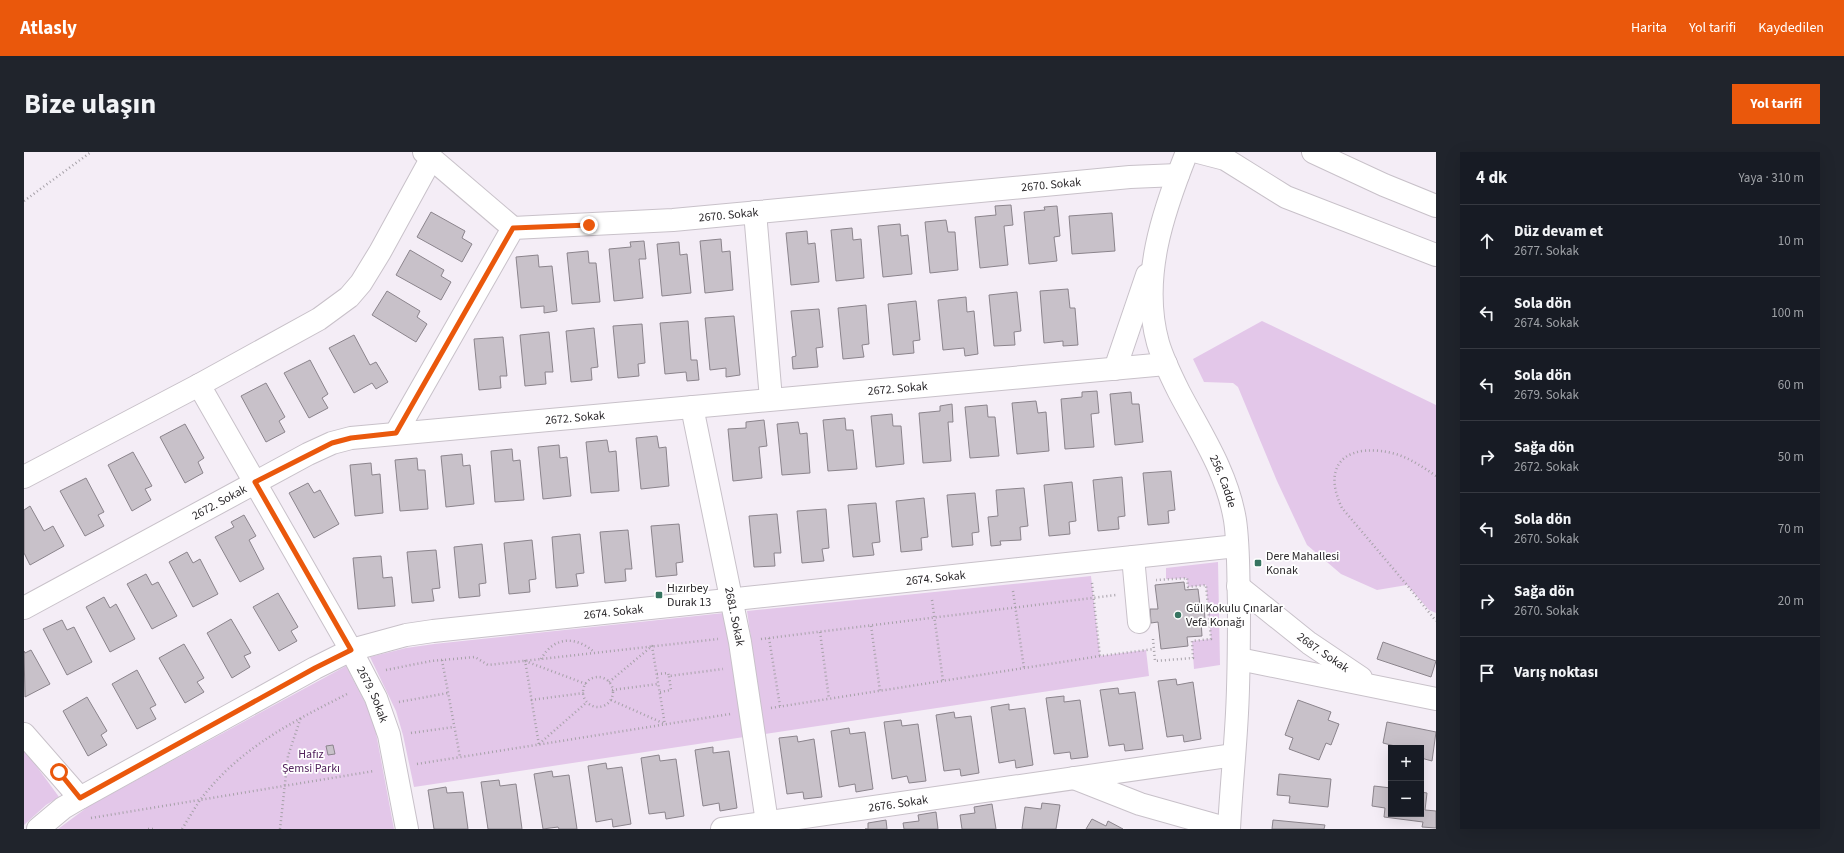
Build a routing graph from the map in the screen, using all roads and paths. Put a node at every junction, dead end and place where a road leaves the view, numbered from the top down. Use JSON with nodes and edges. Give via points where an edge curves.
{"nodes":[{"id":1,"x":91,"y":152,"type":"edge"},
{"id":2,"x":1187,"y":152,"type":"edge"},
{"id":3,"x":1198,"y":152,"type":"edge"},
{"id":4,"x":1313,"y":152,"type":"edge"},
{"id":5,"x":428,"y":156,"type":"edge"},
{"id":6,"x":1178,"y":175,"type":"junction"},
{"id":7,"x":24,"y":201,"type":"edge"},
{"id":8,"x":1436,"y":206,"type":"edge"},
{"id":9,"x":755,"y":212,"type":"junction"},
{"id":10,"x":513,"y":228,"type":"junction"},
{"id":11,"x":1156,"y":248,"type":"junction"},
{"id":12,"x":1436,"y":255,"type":"edge"},
{"id":13,"x":1166,"y":364,"type":"junction"},
{"id":14,"x":1115,"y":369,"type":"junction"},
{"id":15,"x":199,"y":385,"type":"junction"},
{"id":16,"x":771,"y":399,"type":"junction"},
{"id":17,"x":692,"y":407,"type":"junction"},
{"id":18,"x":396,"y":433,"type":"junction"},
{"id":19,"x":1436,"y":476,"type":"edge"},
{"id":20,"x":24,"y":477,"type":"edge"},
{"id":21,"x":255,"y":482,"type":"junction"},
{"id":22,"x":1237,"y":546,"type":"junction"},
{"id":23,"x":1133,"y":557,"type":"junction"},
{"id":24,"x":1091,"y":576,"type":"dead end"},
{"id":25,"x":1238,"y":586,"type":"junction"},
{"id":26,"x":1136,"y":587,"type":"junction"},
{"id":27,"x":1013,"y":590,"type":"dead end"},
{"id":28,"x":932,"y":598,"type":"dead end"},
{"id":29,"x":1094,"y":598,"type":"junction"},
{"id":30,"x":731,"y":600,"type":"junction"},
{"id":31,"x":24,"y":608,"type":"edge"},
{"id":32,"x":1016,"y":608,"type":"junction"},
{"id":33,"x":1220,"y":611,"type":"dead end"},
{"id":34,"x":1209,"y":612,"type":"junction"},
{"id":35,"x":934,"y":618,"type":"junction"},
{"id":36,"x":1436,"y":621,"type":"edge"},
{"id":37,"x":1139,"y":622,"type":"joint"},
{"id":38,"x":870,"y":626,"type":"junction"},
{"id":39,"x":820,"y":632,"type":"junction"},
{"id":40,"x":748,"y":638,"type":"junction"},
{"id":41,"x":769,"y":638,"type":"junction"},
{"id":42,"x":652,"y":646,"type":"junction"},
{"id":43,"x":1154,"y":649,"type":"junction"},
{"id":44,"x":351,"y":650,"type":"junction"},
{"id":45,"x":594,"y":653,"type":"junction"},
{"id":46,"x":1100,"y":656,"type":"junction"},
{"id":47,"x":541,"y":659,"type":"junction"},
{"id":48,"x":1239,"y":659,"type":"junction"},
{"id":49,"x":442,"y":660,"type":"junction"},
{"id":50,"x":524,"y":660,"type":"junction"},
{"id":51,"x":743,"y":666,"type":"junction"},
{"id":52,"x":1024,"y":668,"type":"junction"},
{"id":53,"x":384,"y":670,"type":"dead end"},
{"id":54,"x":657,"y":674,"type":"junction"},
{"id":55,"x":669,"y":676,"type":"junction"},
{"id":56,"x":943,"y":681,"type":"junction"},
{"id":57,"x":609,"y":682,"type":"junction"},
{"id":58,"x":586,"y":684,"type":"junction"},
{"id":59,"x":658,"y":684,"type":"junction"},
{"id":60,"x":1372,"y":686,"type":"junction"},
{"id":61,"x":612,"y":690,"type":"junction"},
{"id":62,"x":880,"y":691,"type":"junction"},
{"id":63,"x":351,"y":692,"type":"dead end"},
{"id":64,"x":660,"y":692,"type":"junction"},
{"id":65,"x":448,"y":693,"type":"junction"},
{"id":66,"x":584,"y":693,"type":"junction"},
{"id":67,"x":829,"y":698,"type":"junction"},
{"id":68,"x":1436,"y":699,"type":"edge"},
{"id":69,"x":531,"y":700,"type":"junction"},
{"id":70,"x":611,"y":700,"type":"junction"},
{"id":71,"x":588,"y":702,"type":"junction"},
{"id":72,"x":393,"y":703,"type":"dead end"},
{"id":73,"x":780,"y":706,"type":"junction"},
{"id":74,"x":750,"y":711,"type":"junction"},
{"id":75,"x":301,"y":717,"type":"junction"},
{"id":76,"x":665,"y":725,"type":"junction"},
{"id":77,"x":454,"y":727,"type":"junction"},
{"id":78,"x":410,"y":733,"type":"dead end"},
{"id":79,"x":24,"y":734,"type":"edge"},
{"id":80,"x":539,"y":745,"type":"junction"},
{"id":81,"x":1234,"y":755,"type":"junction"},
{"id":82,"x":460,"y":757,"type":"junction"},
{"id":83,"x":396,"y":767,"type":"junction"},
{"id":84,"x":1074,"y":778,"type":"junction"},
{"id":85,"x":284,"y":786,"type":"junction"},
{"id":86,"x":80,"y":798,"type":"junction"},
{"id":87,"x":200,"y":800,"type":"junction"},
{"id":88,"x":1140,"y":804,"type":"junction"},
{"id":89,"x":87,"y":819,"type":"dead end"},
{"id":90,"x":767,"y":826,"type":"edge"},
{"id":91,"x":38,"y":829,"type":"edge"},
{"id":92,"x":148,"y":829,"type":"edge"},
{"id":93,"x":155,"y":829,"type":"edge"},
{"id":94,"x":182,"y":829,"type":"edge"},
{"id":95,"x":280,"y":829,"type":"edge"},
{"id":96,"x":407,"y":829,"type":"edge"},
{"id":97,"x":722,"y":829,"type":"edge"},
{"id":98,"x":1170,"y":829,"type":"edge"},
{"id":99,"x":1229,"y":829,"type":"edge"}],
"edges":[{"from":1,"to":7,"type":"path"},
{"from":2,"to":6,"type":"street","name":"256. Cadde"},
{"from":3,"to":12,"type":"street","via":[[1225,159],[1286,196]]},
{"from":4,"to":8,"type":"street"},
{"from":5,"to":10,"type":"street"},
{"from":5,"to":15,"type":"street","via":[[371,267],[349,297],[319,319]]},
{"from":6,"to":9,"type":"street","name":"2670. Sokak","via":[[1130,177]]},
{"from":6,"to":11,"type":"street","name":"256. Cadde"},
{"from":9,"to":10,"type":"street","name":"2670. Sokak","via":[[630,223]]},
{"from":9,"to":16,"type":"street"},
{"from":10,"to":18,"type":"street"},
{"from":11,"to":13,"type":"street","name":"256. Cadde","via":[[1153,319]]},
{"from":11,"to":14,"type":"street"},
{"from":13,"to":14,"type":"street","name":"2672. Sokak"},
{"from":13,"to":22,"type":"street","name":"256. Cadde","via":[[1208,443],[1226,484],[1235,522]]},
{"from":14,"to":16,"type":"street","name":"2672. Sokak"},
{"from":15,"to":20,"type":"street"},
{"from":15,"to":21,"type":"street","name":"2679. Sokak"},
{"from":16,"to":17,"type":"street","name":"2672. Sokak"},
{"from":17,"to":18,"type":"street","name":"2672. Sokak"},
{"from":17,"to":30,"type":"street","name":"2681. Sokak"},
{"from":18,"to":21,"type":"street","name":"2672. Sokak","via":[[351,438],[332,443]]},
{"from":19,"to":36,"type":"path","via":[[1416,462],[1370,450],[1346,457],[1338,466],[1333,484],[1342,508]]},
{"from":21,"to":31,"type":"street","name":"2672. Sokak"},
{"from":21,"to":44,"type":"street","name":"2679. Sokak"},
{"from":22,"to":23,"type":"street","name":"2674. Sokak"},
{"from":22,"to":25,"type":"street","name":"256. Cadde"},
{"from":23,"to":26,"type":"street"},
{"from":23,"to":30,"type":"street","name":"2674. Sokak"},
{"from":24,"to":29,"type":"path"},
{"from":25,"to":48,"type":"street","name":"256. Cadde"},
{"from":25,"to":60,"type":"street","name":"2687. Sokak","via":[[1309,643]]},
{"from":26,"to":29,"type":"path"},
{"from":26,"to":34,"type":"path","via":[[1187,578],[1188,587],[1206,585]]},
{"from":26,"to":37,"type":"street"},
{"from":27,"to":32,"type":"path"},
{"from":28,"to":35,"type":"path"},
{"from":29,"to":32,"type":"path"},
{"from":29,"to":46,"type":"path"},
{"from":30,"to":40,"type":"street","name":"2681. Sokak"},
{"from":30,"to":44,"type":"street","name":"2674. Sokak","via":[[433,631]]},
{"from":32,"to":35,"type":"path"},
{"from":32,"to":52,"type":"path"},
{"from":33,"to":34,"type":"path"},
{"from":34,"to":43,"type":"path","via":[[1211,639],[1192,641],[1193,658],[1155,662]]},
{"from":35,"to":38,"type":"path"},
{"from":35,"to":56,"type":"path"},
{"from":37,"to":43,"type":"path","via":[[1152,634]]},
{"from":38,"to":39,"type":"path"},
{"from":38,"to":62,"type":"path"},
{"from":39,"to":41,"type":"path"},
{"from":39,"to":67,"type":"path"},
{"from":40,"to":41,"type":"path"},
{"from":40,"to":42,"type":"path"},
{"from":40,"to":51,"type":"street","name":"2681. Sokak"},
{"from":41,"to":73,"type":"path"},
{"from":42,"to":45,"type":"path"},
{"from":42,"to":54,"type":"path"},
{"from":42,"to":57,"type":"path"},
{"from":43,"to":46,"type":"path"},
{"from":44,"to":83,"type":"street","name":"2679. Sokak","via":[[381,711]]},
{"from":44,"to":86,"type":"street","name":"2674. Sokak"},
{"from":45,"to":47,"type":"path"},
{"from":45,"to":47,"type":"path","via":[[579,642],[569,640],[551,647]]},
{"from":46,"to":52,"type":"path"},
{"from":47,"to":50,"type":"path"},
{"from":48,"to":60,"type":"street","name":"2687. Sokak"},
{"from":48,"to":81,"type":"street","name":"256. Cadde"},
{"from":49,"to":50,"type":"path","via":[[475,656],[488,665]]},
{"from":49,"to":53,"type":"path"},
{"from":49,"to":65,"type":"path"},
{"from":50,"to":58,"type":"path"},
{"from":50,"to":69,"type":"path"},
{"from":51,"to":55,"type":"path"},
{"from":51,"to":74,"type":"street","name":"2681. Sokak"},
{"from":52,"to":56,"type":"path"},
{"from":54,"to":55,"type":"path","via":[[668,673]]},
{"from":54,"to":59,"type":"path"},
{"from":55,"to":64,"type":"path","via":[[671,690]]},
{"from":56,"to":62,"type":"path"},
{"from":57,"to":58,"type":"path","via":[[595,677]]},
{"from":57,"to":61,"type":"path"},
{"from":58,"to":66,"type":"path"},
{"from":59,"to":61,"type":"path"},
{"from":59,"to":64,"type":"path"},
{"from":60,"to":68,"type":"street","name":"2687. Sokak"},
{"from":61,"to":70,"type":"path"},
{"from":62,"to":67,"type":"path"},
{"from":63,"to":75,"type":"path"},
{"from":64,"to":76,"type":"path"},
{"from":65,"to":72,"type":"path"},
{"from":65,"to":77,"type":"path"},
{"from":66,"to":69,"type":"path"},
{"from":66,"to":71,"type":"path"},
{"from":67,"to":73,"type":"path"},
{"from":69,"to":80,"type":"path"},
{"from":70,"to":71,"type":"path","via":[[603,706]]},
{"from":70,"to":76,"type":"path"},
{"from":71,"to":80,"type":"path"},
{"from":73,"to":74,"type":"path"},
{"from":74,"to":76,"type":"path"},
{"from":74,"to":90,"type":"street","name":"2681. Sokak"},
{"from":75,"to":85,"type":"path","via":[[288,756]]},
{"from":75,"to":87,"type":"path","via":[[244,755]]},
{"from":76,"to":80,"type":"path"},
{"from":77,"to":78,"type":"path"},
{"from":77,"to":82,"type":"path"},
{"from":79,"to":86,"type":"street"},
{"from":80,"to":82,"type":"path"},
{"from":81,"to":84,"type":"street","name":"2676. Sokak"},
{"from":81,"to":99,"type":"street","name":"256. Cadde"},
{"from":82,"to":83,"type":"path"},
{"from":83,"to":85,"type":"path"},
{"from":83,"to":96,"type":"street","name":"2679. Sokak"},
{"from":84,"to":88,"type":"street","name":"2676. Sokak"},
{"from":84,"to":90,"type":"street","name":"2676. Sokak"},
{"from":85,"to":87,"type":"path"},
{"from":85,"to":95,"type":"path"},
{"from":86,"to":91,"type":"street","name":"2674. Sokak","via":[[63,808]]},
{"from":87,"to":89,"type":"path"},
{"from":87,"to":94,"type":"path"},
{"from":88,"to":98,"type":"street","name":"2676. Sokak"},
{"from":88,"to":99,"type":"street","name":"2676. Sokak"},
{"from":90,"to":97,"type":"street","name":"2676. Sokak"},
{"from":92,"to":93,"type":"path"}]}
